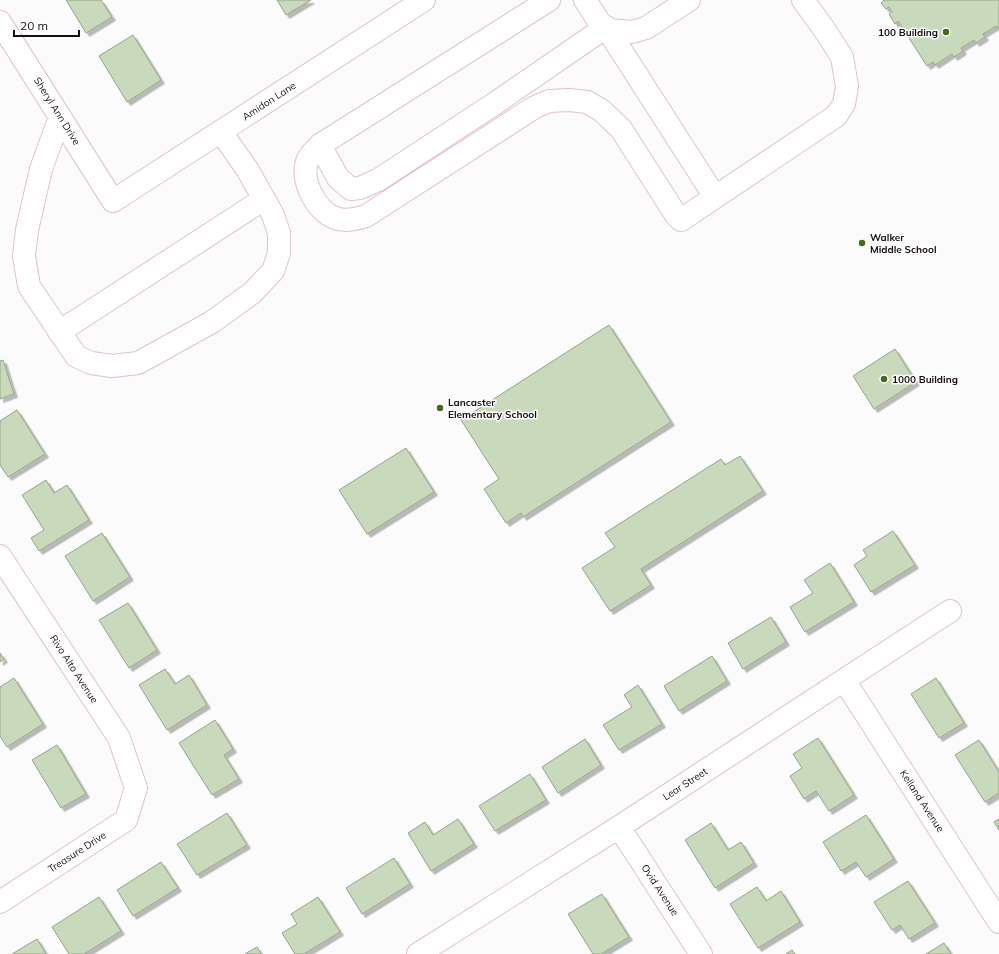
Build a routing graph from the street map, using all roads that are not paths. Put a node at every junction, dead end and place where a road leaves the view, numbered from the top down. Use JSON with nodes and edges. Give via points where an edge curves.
{"nodes":[{"id":1,"x":424,"y":0,"type":"edge"},
{"id":2,"x":549,"y":0,"type":"edge"},
{"id":3,"x":585,"y":0,"type":"edge"},
{"id":4,"x":689,"y":0,"type":"edge"},
{"id":5,"x":803,"y":0,"type":"edge"},
{"id":6,"x":0,"y":22,"type":"edge"},
{"id":7,"x":606,"y":27,"type":"junction"},
{"id":8,"x":60,"y":116,"type":"junction"},
{"id":9,"x":221,"y":132,"type":"junction"},
{"id":10,"x":320,"y":145,"type":"junction"},
{"id":11,"x":715,"y":197,"type":"junction"},
{"id":12,"x":264,"y":199,"type":"junction"},
{"id":13,"x":113,"y":201,"type":"joint"},
{"id":14,"x":59,"y":332,"type":"junction"},
{"id":15,"x":0,"y":556,"type":"edge"},
{"id":16,"x":950,"y":611,"type":"dead end"},
{"id":17,"x":844,"y":680,"type":"junction"},
{"id":18,"x":136,"y":788,"type":"joint"},
{"id":19,"x":619,"y":826,"type":"junction"},
{"id":20,"x":0,"y":902,"type":"edge"},
{"id":21,"x":999,"y":922,"type":"edge"},
{"id":22,"x":418,"y":954,"type":"edge"},
{"id":23,"x":701,"y":954,"type":"edge"}],
"edges":[{"from":1,"to":9,"type":"street","name":"Amidon Lane"},
{"from":2,"to":10,"type":"street"},
{"from":3,"to":7,"type":"street","via":[[600,23]]},
{"from":4,"to":7,"type":"street","via":[[646,28],[632,32],[610,30]]},
{"from":5,"to":11,"type":"street","via":[[842,57],[847,86],[844,104],[836,116]]},
{"from":6,"to":8,"type":"street","name":"Sheryl Ann Drive"},
{"from":7,"to":10,"type":"street","via":[[378,180],[360,188],[351,189],[338,178]]},
{"from":7,"to":11,"type":"street"},
{"from":8,"to":13,"type":"street","name":"Sheryl Ann Drive"},
{"from":8,"to":14,"type":"street","via":[[41,169],[27,230],[24,256],[29,286]]},
{"from":9,"to":12,"type":"street"},
{"from":9,"to":13,"type":"street","name":"Amidon Lane"},
{"from":10,"to":11,"type":"street","via":[[308,159],[306,174],[314,200],[336,219],[356,219],[366,216],[535,107],[549,101],[587,102],[601,110],[620,129],[681,220]]},
{"from":12,"to":14,"type":"street"},
{"from":12,"to":14,"type":"street","via":[[279,233],[279,253],[273,271],[252,293],[212,322],[138,363],[112,366],[91,363],[76,356]]},
{"from":15,"to":18,"type":"street","name":"Rivo Alto Avenue","via":[[119,738]]},
{"from":16,"to":17,"type":"street","name":"Lear Street"},
{"from":17,"to":19,"type":"street","name":"Lear Street"},
{"from":17,"to":21,"type":"street","name":"Kelland Avenue"},
{"from":18,"to":20,"type":"street","name":"Treasure Drive","via":[[126,820]]},
{"from":19,"to":22,"type":"street","name":"Lear Street"},
{"from":19,"to":23,"type":"street","name":"Ovid Avenue"}]}
